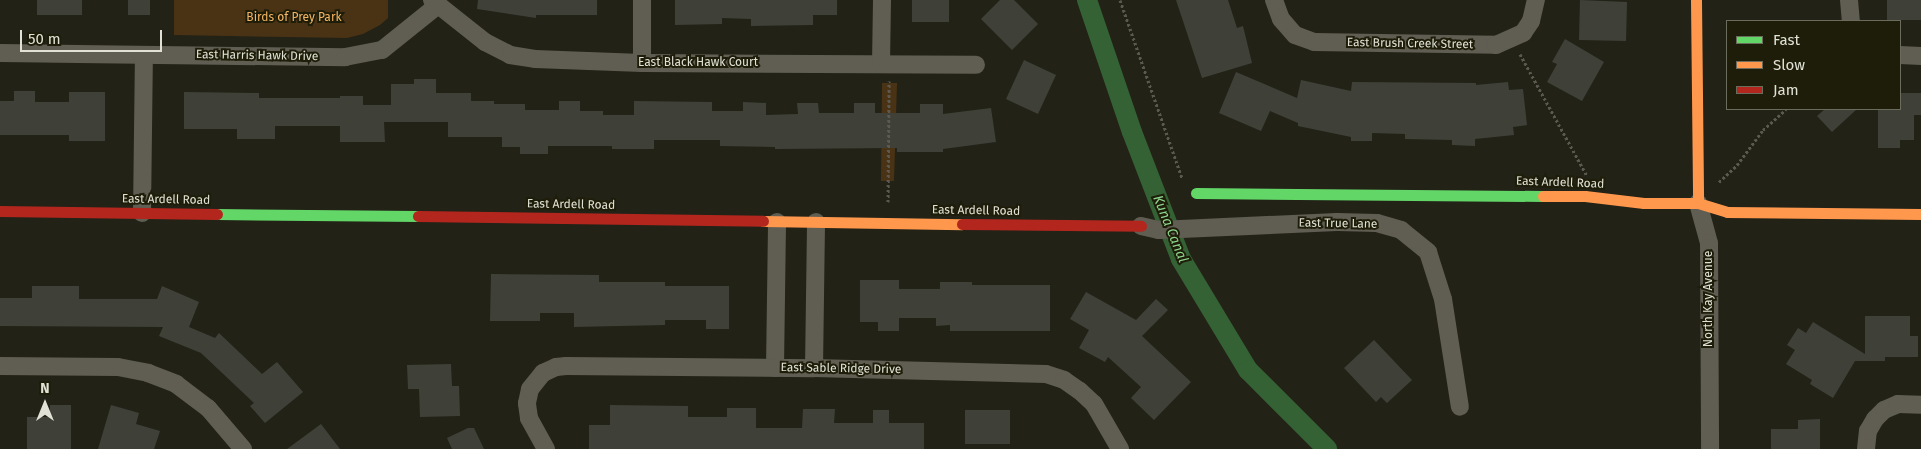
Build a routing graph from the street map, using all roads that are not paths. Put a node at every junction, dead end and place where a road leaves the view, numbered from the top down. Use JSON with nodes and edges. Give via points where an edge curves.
{"nodes":[{"id":1,"x":642,"y":0,"type":"edge"},
{"id":2,"x":882,"y":0,"type":"edge"},
{"id":3,"x":1274,"y":0,"type":"edge"},
{"id":4,"x":1536,"y":0,"type":"edge"},
{"id":5,"x":1696,"y":0,"type":"edge"},
{"id":6,"x":1849,"y":0,"type":"edge"},
{"id":7,"x":435,"y":2,"type":"edge"},
{"id":8,"x":1851,"y":20,"type":"edge"},
{"id":9,"x":0,"y":53,"type":"edge"},
{"id":10,"x":144,"y":55,"type":"junction"},
{"id":11,"x":1901,"y":55,"type":"edge"},
{"id":12,"x":1921,"y":56,"type":"edge"},
{"id":13,"x":642,"y":63,"type":"junction"},
{"id":14,"x":976,"y":65,"type":"dead end"},
{"id":15,"x":885,"y":71,"type":"junction"},
{"id":16,"x":1196,"y":193,"type":"dead end"},
{"id":17,"x":1698,"y":202,"type":"junction"},
{"id":18,"x":0,"y":211,"type":"edge"},
{"id":19,"x":142,"y":213,"type":"junction"},
{"id":20,"x":1921,"y":214,"type":"edge"},
{"id":21,"x":776,"y":222,"type":"junction"},
{"id":22,"x":816,"y":222,"type":"junction"},
{"id":23,"x":1142,"y":226,"type":"joint"},
{"id":24,"x":0,"y":366,"type":"edge"},
{"id":25,"x":775,"y":368,"type":"junction"},
{"id":26,"x":814,"y":368,"type":"junction"},
{"id":27,"x":1921,"y":405,"type":"edge"},
{"id":28,"x":1460,"y":407,"type":"dead end"},
{"id":29,"x":243,"y":449,"type":"edge"},
{"id":30,"x":546,"y":449,"type":"edge"},
{"id":31,"x":1120,"y":449,"type":"edge"},
{"id":32,"x":1710,"y":449,"type":"edge"},
{"id":33,"x":1866,"y":449,"type":"edge"}],
"edges":[{"from":1,"to":13,"type":"street"},
{"from":2,"to":15,"type":"street"},
{"from":3,"to":4,"type":"street","name":"East Brush Creek Street","via":[[1281,19],[1295,35],[1314,42],[1496,45],[1522,32],[1531,22]]},
{"from":5,"to":17,"type":"street","name":"North Kay Avenue"},
{"from":6,"to":8,"type":"street"},
{"from":7,"to":10,"type":"street","name":"East Harris Hawk Drive","via":[[382,50],[345,57]]},
{"from":7,"to":13,"type":"street","name":"East Black Hawk Court","via":[[485,42],[510,55]]},
{"from":9,"to":10,"type":"street","name":"East Harris Hawk Drive"},
{"from":10,"to":19,"type":"street"},
{"from":11,"to":12,"type":"street"},
{"from":13,"to":15,"type":"street","name":"East Black Hawk Court"},
{"from":14,"to":15,"type":"street","name":"East Black Hawk Court"},
{"from":16,"to":17,"type":"street","name":"East Ardell Road","via":[[1584,196],[1644,203]]},
{"from":17,"to":20,"type":"street","name":"East Ardell Road","via":[[1727,212]]},
{"from":17,"to":32,"type":"street","name":"North Kay Avenue","via":[[1709,243]]},
{"from":18,"to":19,"type":"street","name":"East Ardell Road"},
{"from":19,"to":21,"type":"street","name":"East Ardell Road"},
{"from":21,"to":22,"type":"street","name":"East Ardell Road"},
{"from":21,"to":25,"type":"street"},
{"from":22,"to":23,"type":"street","name":"East Ardell Road"},
{"from":22,"to":26,"type":"street"},
{"from":23,"to":28,"type":"street","name":"East True Lane","via":[[1182,230],[1337,222],[1377,223],[1401,230],[1428,252],[1443,299]]},
{"from":24,"to":29,"type":"street","via":[[118,368],[148,372],[176,384],[208,408]]},
{"from":25,"to":26,"type":"street","name":"East Sable Ridge Drive"},
{"from":25,"to":30,"type":"street","name":"East Sable Ridge Drive","via":[[556,368],[533,384],[526,403],[529,418]]},
{"from":26,"to":31,"type":"street","name":"East Sable Ridge Drive","via":[[1046,374],[1064,380],[1094,404]]},
{"from":27,"to":33,"type":"street","via":[[1898,404],[1884,410],[1868,431]]}]}
